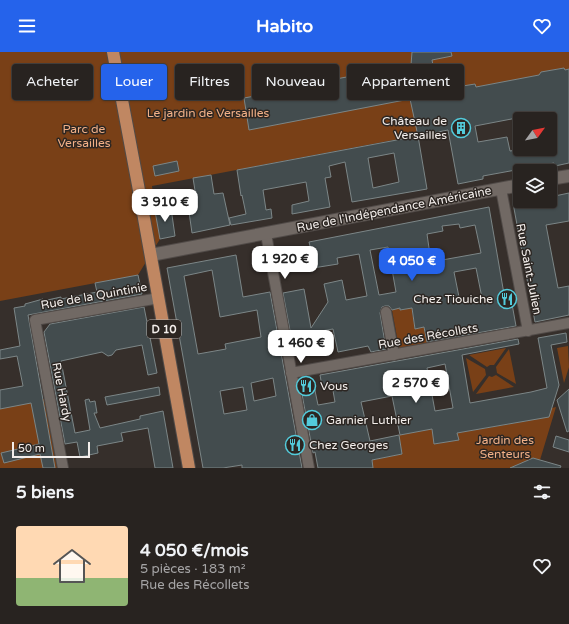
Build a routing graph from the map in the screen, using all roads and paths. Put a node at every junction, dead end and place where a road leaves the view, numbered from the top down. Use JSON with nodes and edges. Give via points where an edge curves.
{"nodes":[{"id":1,"x":113,"y":52,"type":"edge"},
{"id":2,"x":569,"y":176,"type":"edge"},
{"id":3,"x":557,"y":178,"type":"edge"},
{"id":4,"x":513,"y":186,"type":"edge"},
{"id":5,"x":501,"y":189,"type":"junction"},
{"id":6,"x":266,"y":234,"type":"junction"},
{"id":7,"x":151,"y":255,"type":"junction"},
{"id":8,"x":158,"y":298,"type":"junction"},
{"id":9,"x":386,"y":312,"type":"dead end"},
{"id":10,"x":35,"y":320,"type":"joint"},
{"id":11,"x":569,"y":323,"type":"edge"},
{"id":12,"x":528,"y":331,"type":"junction"},
{"id":13,"x":394,"y":355,"type":"junction"},
{"id":14,"x":292,"y":373,"type":"junction"},
{"id":15,"x":63,"y":468,"type":"edge"},
{"id":16,"x":189,"y":468,"type":"edge"},
{"id":17,"x":309,"y":468,"type":"edge"}],
"edges":[{"from":1,"to":7,"type":"main road","number":"D 10"},
{"from":2,"to":3,"type":"main road"},
{"from":4,"to":5,"type":"main road","name":"Rue de l'Indépendance Américaine"},
{"from":5,"to":6,"type":"main road","name":"Rue de l'Indépendance Américaine"},
{"from":5,"to":12,"type":"street","name":"Rue Saint-Julien"},
{"from":6,"to":7,"type":"main road","name":"Rue de l'Indépendance Américaine"},
{"from":6,"to":14,"type":"street"},
{"from":7,"to":8,"type":"main road","number":"D 10"},
{"from":8,"to":10,"type":"street","name":"Rue de la Quintinie"},
{"from":8,"to":16,"type":"main road","number":"D 10"},
{"from":9,"to":13,"type":"street"},
{"from":10,"to":15,"type":"street","name":"Rue Hardy"},
{"from":11,"to":12,"type":"street","name":"Rue des Récollets"},
{"from":12,"to":13,"type":"street","name":"Rue des Récollets"},
{"from":13,"to":14,"type":"street","name":"Rue des Récollets"},
{"from":14,"to":17,"type":"street"}]}
